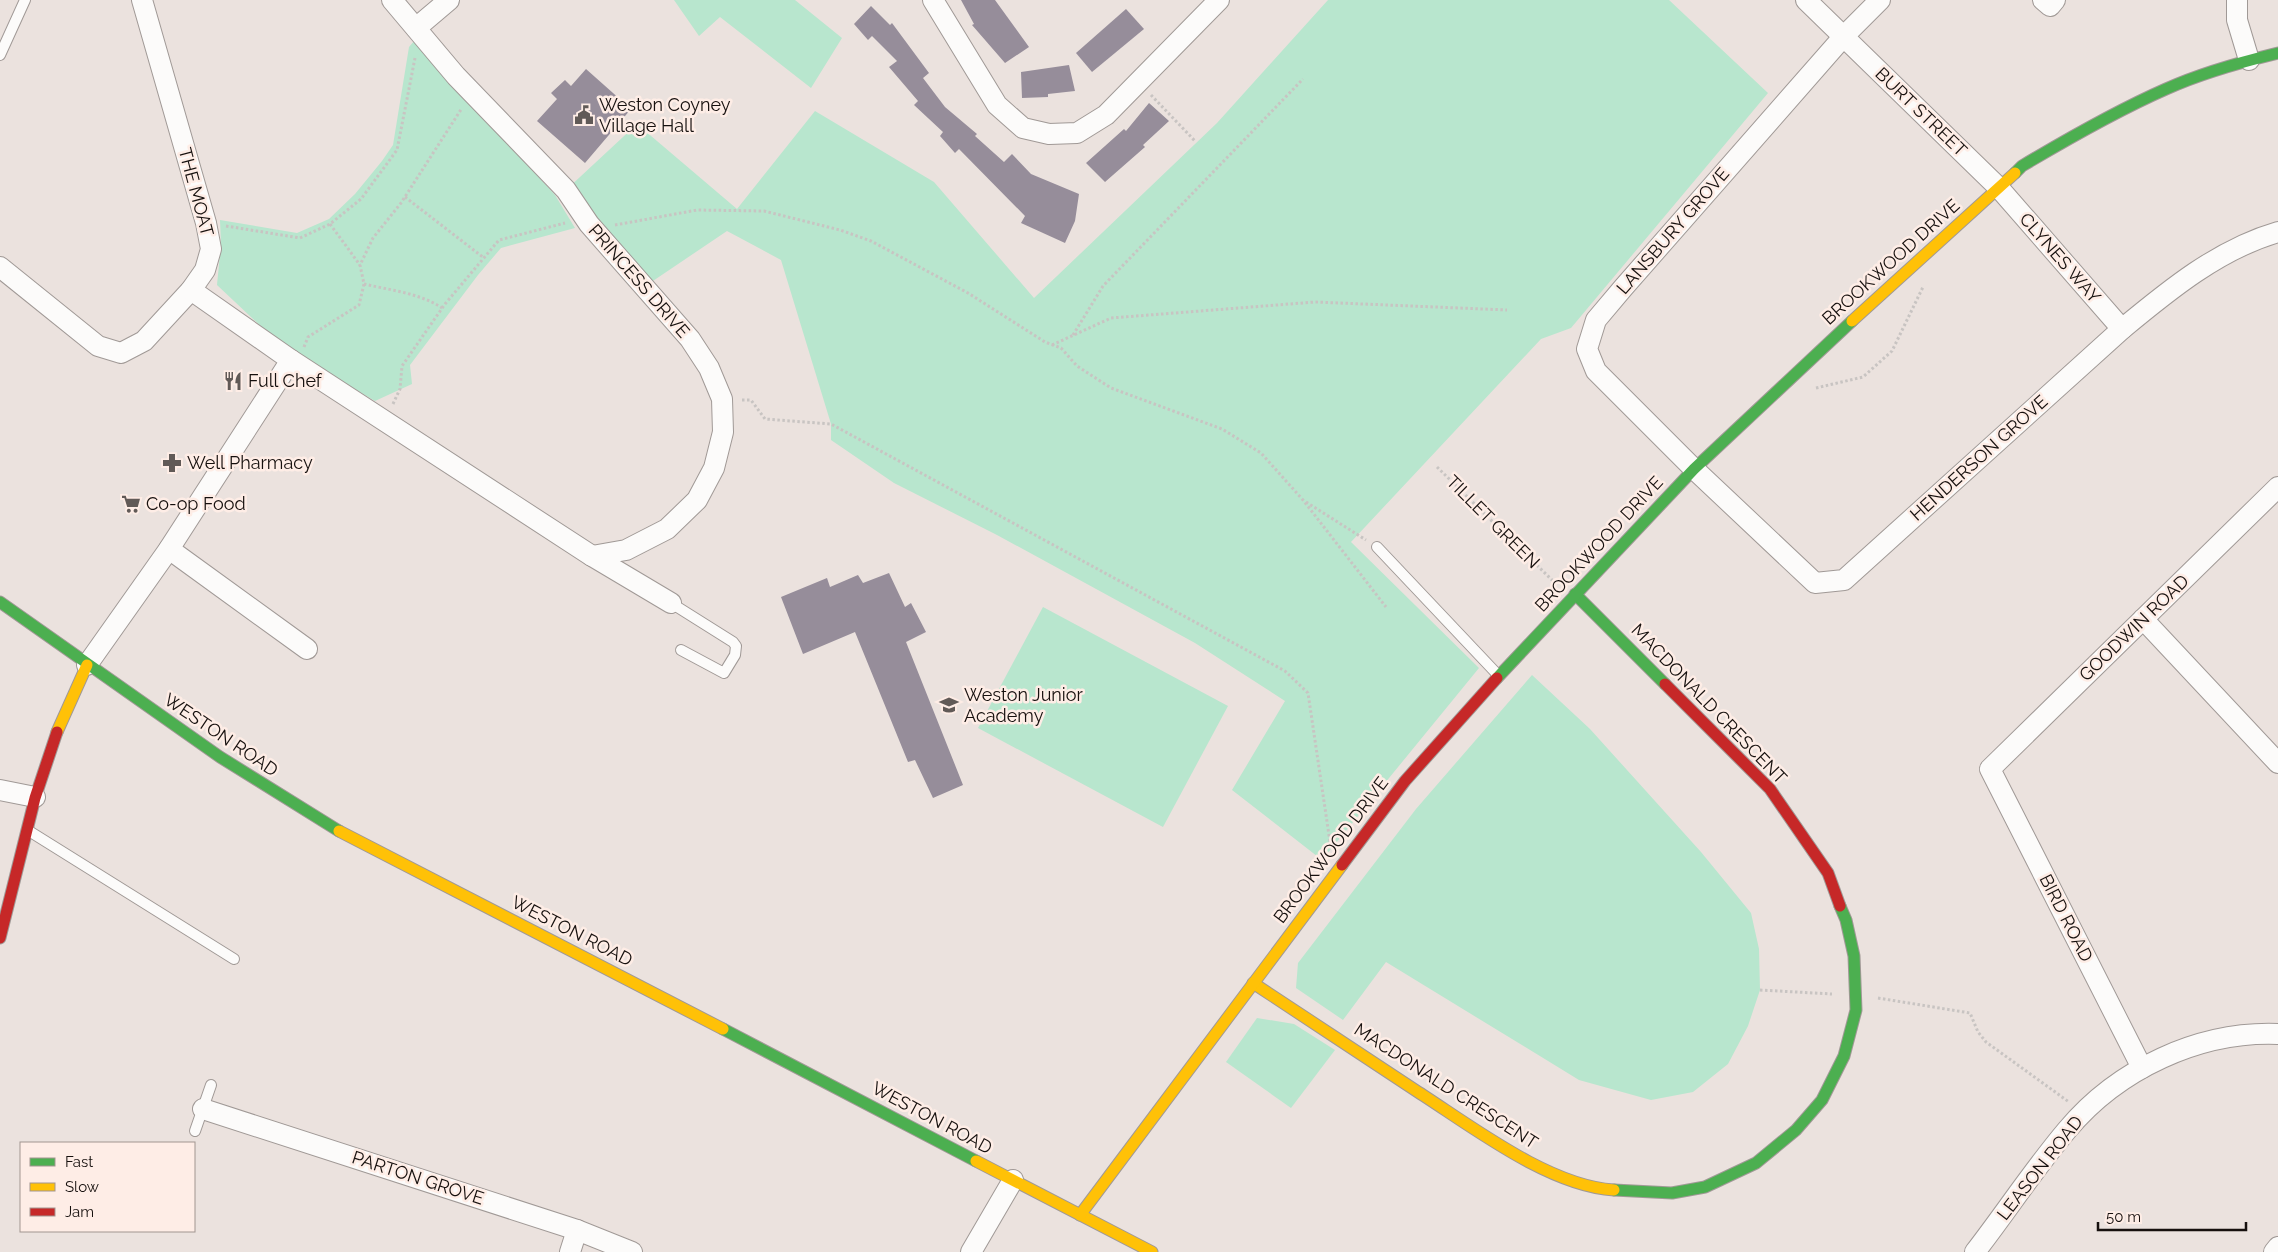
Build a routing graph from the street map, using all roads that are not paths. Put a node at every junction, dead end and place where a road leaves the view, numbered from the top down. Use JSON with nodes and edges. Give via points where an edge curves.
{"nodes":[{"id":1,"x":25,"y":0,"type":"edge"},
{"id":2,"x":142,"y":0,"type":"edge"},
{"id":3,"x":392,"y":0,"type":"edge"},
{"id":4,"x":449,"y":0,"type":"edge"},
{"id":5,"x":933,"y":0,"type":"edge"},
{"id":6,"x":1219,"y":0,"type":"edge"},
{"id":7,"x":1806,"y":0,"type":"edge"},
{"id":8,"x":1880,"y":0,"type":"edge"},
{"id":9,"x":2043,"y":0,"type":"edge"},
{"id":10,"x":2055,"y":0,"type":"edge"},
{"id":11,"x":2237,"y":0,"type":"edge"},
{"id":12,"x":418,"y":31,"type":"junction"},
{"id":13,"x":1844,"y":36,"type":"junction"},
{"id":14,"x":2278,"y":53,"type":"edge"},
{"id":15,"x":0,"y":54,"type":"edge"},
{"id":16,"x":2249,"y":60,"type":"junction"},
{"id":17,"x":1999,"y":188,"type":"junction"},
{"id":18,"x":2276,"y":237,"type":"edge"},
{"id":19,"x":0,"y":267,"type":"edge"},
{"id":20,"x":191,"y":290,"type":"junction"},
{"id":21,"x":2122,"y":329,"type":"junction"},
{"id":22,"x":294,"y":362,"type":"junction"},
{"id":23,"x":1694,"y":469,"type":"junction"},
{"id":24,"x":2278,"y":487,"type":"edge"},
{"id":25,"x":1377,"y":547,"type":"road end"},
{"id":26,"x":169,"y":549,"type":"junction"},
{"id":27,"x":592,"y":556,"type":"junction"},
{"id":28,"x":1573,"y":596,"type":"junction"},
{"id":29,"x":0,"y":602,"type":"edge"},
{"id":30,"x":671,"y":603,"type":"joint"},
{"id":31,"x":2143,"y":619,"type":"junction"},
{"id":32,"x":307,"y":649,"type":"dead end"},
{"id":33,"x":680,"y":650,"type":"dead end"},
{"id":34,"x":87,"y":665,"type":"junction"},
{"id":35,"x":1499,"y":676,"type":"junction"},
{"id":36,"x":2278,"y":763,"type":"edge"},
{"id":37,"x":1990,"y":769,"type":"joint"},
{"id":38,"x":0,"y":790,"type":"edge"},
{"id":39,"x":35,"y":797,"type":"junction"},
{"id":40,"x":28,"y":830,"type":"junction"},
{"id":41,"x":0,"y":938,"type":"edge"},
{"id":42,"x":234,"y":959,"type":"dead end"},
{"id":43,"x":1254,"y":983,"type":"junction"},
{"id":44,"x":2278,"y":1034,"type":"edge"},
{"id":45,"x":2142,"y":1068,"type":"junction"},
{"id":46,"x":211,"y":1085,"type":"dead end"},
{"id":47,"x":203,"y":1109,"type":"junction"},
{"id":48,"x":196,"y":1131,"type":"dead end"},
{"id":49,"x":1013,"y":1180,"type":"junction"},
{"id":50,"x":1080,"y":1215,"type":"junction"},
{"id":51,"x":577,"y":1230,"type":"junction"},
{"id":52,"x":2278,"y":1247,"type":"edge"},
{"id":53,"x":570,"y":1252,"type":"edge"},
{"id":54,"x":632,"y":1252,"type":"edge"},
{"id":55,"x":971,"y":1252,"type":"edge"},
{"id":56,"x":1152,"y":1252,"type":"edge"},
{"id":57,"x":1976,"y":1252,"type":"edge"},
{"id":58,"x":2274,"y":1252,"type":"edge"}],
"edges":[{"from":1,"to":15,"type":"lane"},
{"from":2,"to":20,"type":"street","name":"THE MOAT","via":[[211,248],[205,270]]},
{"from":3,"to":12,"type":"street","name":"PRINCESS DRIVE"},
{"from":4,"to":12,"type":"street"},
{"from":5,"to":6,"type":"street","via":[[997,105],[1023,128],[1048,134],[1077,134],[1106,115]]},
{"from":7,"to":13,"type":"street","name":"BURT STREET"},
{"from":8,"to":13,"type":"street","name":"LANSBURY GROVE"},
{"from":9,"to":10,"type":"street","via":[[2050,6]]},
{"from":11,"to":16,"type":"street","via":[[2237,20]]},
{"from":12,"to":27,"type":"street","name":"PRINCESS DRIVE","via":[[566,190],[589,224],[690,339],[709,368],[722,399],[723,432],[714,468],[697,500],[667,529],[626,550]]},
{"from":13,"to":17,"type":"street","name":"BURT STREET"},
{"from":13,"to":23,"type":"street","name":"LANSBURY GROVE","via":[[1596,320],[1587,349],[1596,371]]},
{"from":14,"to":16,"type":"main road","name":"BROOKWOOD DRIVE"},
{"from":16,"to":17,"type":"main road","name":"BROOKWOOD DRIVE","via":[[2167,88],[2080,131],[2022,166]]},
{"from":17,"to":21,"type":"street","name":"CLYNES WAY"},
{"from":17,"to":23,"type":"main road","name":"BROOKWOOD DRIVE"},
{"from":18,"to":21,"type":"street","name":"HENDERSON GROVE","via":[[2240,247],[2203,267]]},
{"from":19,"to":20,"type":"street","name":"THE MOAT","via":[[98,346],[121,353],[144,341]]},
{"from":20,"to":22,"type":"street"},
{"from":21,"to":23,"type":"street","name":"HENDERSON GROVE","via":[[1844,580],[1815,583]]},
{"from":22,"to":26,"type":"street"},
{"from":22,"to":27,"type":"street"},
{"from":23,"to":28,"type":"main road","name":"BROOKWOOD DRIVE"},
{"from":24,"to":31,"type":"street","name":"GOODWIN ROAD"},
{"from":25,"to":35,"type":"lane"},
{"from":26,"to":32,"type":"street"},
{"from":26,"to":34,"type":"street"},
{"from":27,"to":30,"type":"street"},
{"from":28,"to":35,"type":"main road","name":"BROOKWOOD DRIVE"},
{"from":28,"to":43,"type":"main road","name":"MACDONALD CRESCENT","via":[[1770,789],[1828,873],[1846,920],[1854,956],[1856,1010],[1844,1056],[1822,1100],[1796,1130],[1756,1163],[1705,1187],[1672,1193],[1596,1189],[1551,1172],[1506,1149]]},
{"from":29,"to":34,"type":"main road","name":"WESTON ROAD"},
{"from":30,"to":33,"type":"lane","via":[[736,646],[735,655],[724,673]]},
{"from":31,"to":36,"type":"street"},
{"from":31,"to":37,"type":"street","name":"GOODWIN ROAD"},
{"from":34,"to":39,"type":"main road","via":[[71,695]]},
{"from":34,"to":49,"type":"main road","name":"WESTON ROAD","via":[[220,757],[353,840],[577,952]]},
{"from":35,"to":43,"type":"main road","name":"BROOKWOOD DRIVE","via":[[1405,781]]},
{"from":37,"to":45,"type":"street","name":"BIRD ROAD"},
{"from":38,"to":39,"type":"street"},
{"from":39,"to":40,"type":"main road"},
{"from":40,"to":41,"type":"main road"},
{"from":40,"to":42,"type":"lane"},
{"from":43,"to":50,"type":"main road","name":"BROOKWOOD DRIVE"},
{"from":44,"to":45,"type":"street","name":"LEASON ROAD","via":[[2260,1033],[2196,1044]]},
{"from":45,"to":57,"type":"street","name":"LEASON ROAD","via":[[2107,1092],[2067,1129]]},
{"from":46,"to":47,"type":"lane"},
{"from":47,"to":48,"type":"lane"},
{"from":47,"to":51,"type":"street","name":"PARTON GROVE"},
{"from":49,"to":50,"type":"main road","name":"WESTON ROAD"},
{"from":49,"to":55,"type":"street"},
{"from":50,"to":56,"type":"main road","name":"WESTON ROAD"},
{"from":51,"to":53,"type":"street"},
{"from":51,"to":54,"type":"street","name":"PARTON GROVE"},
{"from":52,"to":58,"type":"street"}]}
